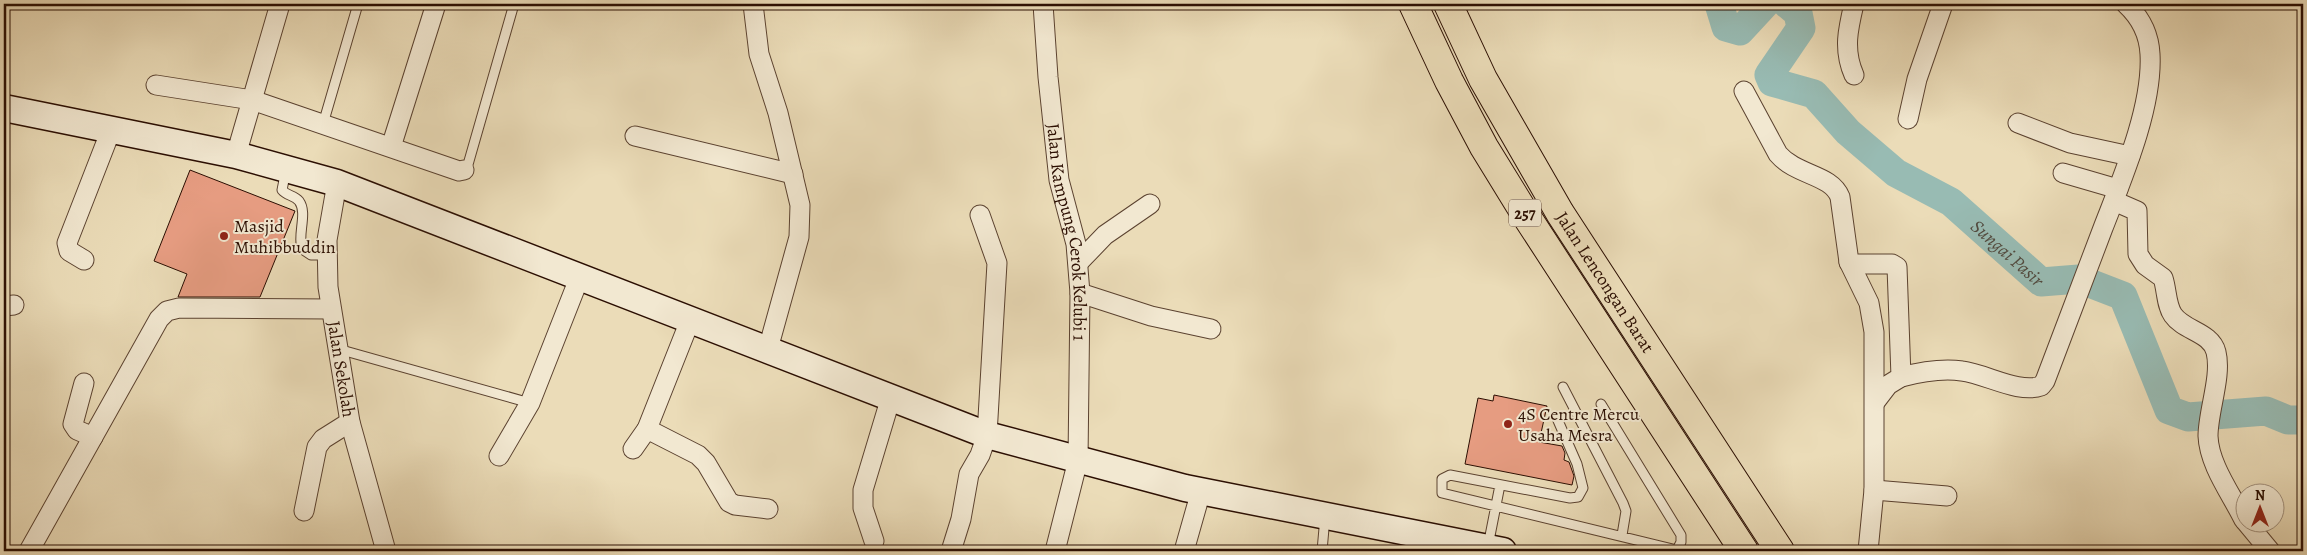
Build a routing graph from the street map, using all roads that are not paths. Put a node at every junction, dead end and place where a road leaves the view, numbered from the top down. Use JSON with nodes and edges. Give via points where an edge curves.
{"nodes":[{"id":1,"x":280,"y":4,"type":"edge"},
{"id":2,"x":358,"y":4,"type":"edge"},
{"id":3,"x":436,"y":4,"type":"edge"},
{"id":4,"x":514,"y":4,"type":"edge"},
{"id":5,"x":753,"y":4,"type":"edge"},
{"id":6,"x":1043,"y":4,"type":"edge"},
{"id":7,"x":1413,"y":4,"type":"edge"},
{"id":8,"x":1448,"y":4,"type":"edge"},
{"id":9,"x":1854,"y":4,"type":"edge"},
{"id":10,"x":1943,"y":4,"type":"edge"},
{"id":11,"x":2126,"y":4,"type":"edge"},
{"id":12,"x":1854,"y":76,"type":"dead end"},
{"id":13,"x":156,"y":85,"type":"dead end"},
{"id":14,"x":1744,"y":91,"type":"dead end"},
{"id":15,"x":252,"y":100,"type":"junction"},
{"id":16,"x":4,"y":108,"type":"edge"},
{"id":17,"x":1908,"y":119,"type":"dead end"},
{"id":18,"x":2018,"y":123,"type":"dead end"},
{"id":19,"x":323,"y":124,"type":"junction"},
{"id":20,"x":111,"y":130,"type":"junction"},
{"id":21,"x":635,"y":136,"type":"dead end"},
{"id":22,"x":391,"y":148,"type":"junction"},
{"id":23,"x":236,"y":155,"type":"junction"},
{"id":24,"x":2130,"y":156,"type":"junction"},
{"id":25,"x":286,"y":168,"type":"junction"},
{"id":26,"x":464,"y":170,"type":"joint"},
{"id":27,"x":794,"y":174,"type":"junction"},
{"id":28,"x":2063,"y":174,"type":"dead end"},
{"id":29,"x":337,"y":183,"type":"junction"},
{"id":30,"x":2116,"y":195,"type":"junction"},
{"id":31,"x":1150,"y":204,"type":"dead end"},
{"id":32,"x":980,"y":215,"type":"dead end"},
{"id":33,"x":326,"y":255,"type":"junction"},
{"id":34,"x":84,"y":260,"type":"dead end"},
{"id":35,"x":1079,"y":262,"type":"junction"},
{"id":36,"x":1849,"y":262,"type":"junction"},
{"id":37,"x":580,"y":276,"type":"junction"},
{"id":38,"x":1080,"y":293,"type":"junction"},
{"id":39,"x":331,"y":310,"type":"junction"},
{"id":40,"x":691,"y":318,"type":"junction"},
{"id":41,"x":1211,"y":329,"type":"dead end"},
{"id":42,"x":337,"y":348,"type":"junction"},
{"id":43,"x":768,"y":349,"type":"junction"},
{"id":44,"x":1901,"y":377,"type":"junction"},
{"id":45,"x":84,"y":383,"type":"dead end"},
{"id":46,"x":1563,"y":387,"type":"dead end"},
{"id":47,"x":891,"y":397,"type":"junction"},
{"id":48,"x":1875,"y":402,"type":"junction"},
{"id":49,"x":530,"y":404,"type":"junction"},
{"id":50,"x":1601,"y":404,"type":"dead end"},
{"id":51,"x":1556,"y":416,"type":"dead end"},
{"id":52,"x":350,"y":422,"type":"junction"},
{"id":53,"x":647,"y":429,"type":"junction"},
{"id":54,"x":987,"y":434,"type":"junction"},
{"id":55,"x":92,"y":437,"type":"junction"},
{"id":56,"x":633,"y":449,"type":"dead end"},
{"id":57,"x":500,"y":456,"type":"dead end"},
{"id":58,"x":1078,"y":460,"type":"junction"},
{"id":59,"x":1500,"y":485,"type":"junction"},
{"id":60,"x":1874,"y":490,"type":"junction"},
{"id":61,"x":1202,"y":491,"type":"junction"},
{"id":62,"x":1947,"y":496,"type":"dead end"},
{"id":63,"x":2234,"y":500,"type":"edge"},
{"id":64,"x":1496,"y":507,"type":"junction"},
{"id":65,"x":768,"y":509,"type":"dead end"},
{"id":66,"x":304,"y":511,"type":"dead end"},
{"id":67,"x":1325,"y":517,"type":"junction"},
{"id":68,"x":1723,"y":518,"type":"junction"},
{"id":69,"x":2254,"y":532,"type":"edge"},
{"id":70,"x":1622,"y":535,"type":"junction"},
{"id":71,"x":874,"y":541,"type":"dead end"},
{"id":72,"x":1496,"y":550,"type":"edge"},
{"id":73,"x":29,"y":551,"type":"edge"},
{"id":74,"x":386,"y":551,"type":"edge"},
{"id":75,"x":951,"y":551,"type":"edge"},
{"id":76,"x":1055,"y":551,"type":"edge"},
{"id":77,"x":1184,"y":551,"type":"edge"},
{"id":78,"x":1322,"y":551,"type":"edge"},
{"id":79,"x":1720,"y":551,"type":"edge"},
{"id":80,"x":1744,"y":551,"type":"edge"},
{"id":81,"x":1780,"y":551,"type":"edge"},
{"id":82,"x":1868,"y":551,"type":"edge"},
{"id":83,"x":2270,"y":551,"type":"edge"}],
"edges":[{"from":1,"to":15,"type":"street"},
{"from":2,"to":19,"type":"lane"},
{"from":3,"to":22,"type":"street"},
{"from":4,"to":26,"type":"lane"},
{"from":5,"to":27,"type":"street","via":[[759,54]]},
{"from":6,"to":35,"type":"street","name":"Jalan Kampung Cerok Kelubi 1","via":[[1059,180]]},
{"from":7,"to":68,"type":"highway","name":"Jalan Lencongan Barat","number":"257","via":[[1484,147]]},
{"from":8,"to":81,"type":"highway","name":"Jalan Lencongan Barat","number":"257","via":[[1483,79],[1560,213]]},
{"from":9,"to":12,"type":"street","via":[[1847,47],[1847,60]]},
{"from":10,"to":17,"type":"street","via":[[1917,79]]},
{"from":11,"to":24,"type":"street","via":[[2141,22],[2150,54],[2144,102]]},
{"from":13,"to":15,"type":"street"},
{"from":14,"to":36,"type":"street","via":[[1785,162],[1836,188]]},
{"from":15,"to":19,"type":"street"},
{"from":15,"to":23,"type":"street"},
{"from":16,"to":20,"type":"main road"},
{"from":18,"to":24,"type":"street","via":[[2070,143]]},
{"from":19,"to":22,"type":"street"},
{"from":20,"to":23,"type":"main road"},
{"from":20,"to":34,"type":"street","via":[[67,243],[70,251]]},
{"from":21,"to":27,"type":"street"},
{"from":22,"to":26,"type":"street"},
{"from":23,"to":25,"type":"main road"},
{"from":24,"to":30,"type":"street"},
{"from":25,"to":29,"type":"main road"},
{"from":25,"to":33,"type":"lane","via":[[284,192],[301,204],[302,249],[311,255]]},
{"from":27,"to":43,"type":"street","via":[[800,205],[799,237]]},
{"from":28,"to":30,"type":"street"},
{"from":29,"to":33,"type":"street","name":"Jalan Sekolah","via":[[329,218]]},
{"from":29,"to":37,"type":"main road"},
{"from":30,"to":44,"type":"street","via":[[2041,386],[2026,388],[1962,370]]},
{"from":30,"to":63,"type":"street","via":[[2137,211],[2138,254],[2145,265],[2163,278],[2172,314],[2211,341],[2214,347],[2214,403],[2208,443]]},
{"from":31,"to":35,"type":"street","via":[[1105,235]]},
{"from":32,"to":54,"type":"street","via":[[997,263]]},
{"from":33,"to":39,"type":"street","name":"Jalan Sekolah"},
{"from":35,"to":38,"type":"street","name":"Jalan Kampung Cerok Kelubi 1"},
{"from":36,"to":44,"type":"street","via":[[1892,264],[1896,267]]},
{"from":36,"to":48,"type":"street","via":[[1872,316]]},
{"from":37,"to":40,"type":"main road"},
{"from":37,"to":49,"type":"street"},
{"from":38,"to":41,"type":"street","via":[[1168,321]]},
{"from":38,"to":58,"type":"street","name":"Jalan Kampung Cerok Kelubi 1"},
{"from":39,"to":42,"type":"street","name":"Jalan Sekolah"},
{"from":39,"to":55,"type":"street","via":[[179,308],[167,311],[159,319]]},
{"from":40,"to":43,"type":"main road"},
{"from":40,"to":53,"type":"street"},
{"from":42,"to":49,"type":"lane"},
{"from":42,"to":52,"type":"street","name":"Jalan Sekolah"},
{"from":43,"to":47,"type":"main road"},
{"from":44,"to":48,"type":"street","via":[[1888,385]]},
{"from":45,"to":55,"type":"street","via":[[73,424],[77,430]]},
{"from":46,"to":70,"type":"lane","via":[[1623,503],[1626,511]]},
{"from":47,"to":54,"type":"main road"},
{"from":47,"to":71,"type":"street","via":[[862,499]]},
{"from":48,"to":60,"type":"street"},
{"from":49,"to":57,"type":"street"},
{"from":50,"to":70,"type":"lane","via":[[1681,535],[1681,542],[1679,549],[1674,550]]},
{"from":51,"to":59,"type":"lane","via":[[1580,472],[1583,488],[1580,495],[1570,498]]},
{"from":52,"to":66,"type":"street","via":[[323,438],[317,447]]},
{"from":52,"to":74,"type":"street","name":"Jalan Sekolah"},
{"from":53,"to":56,"type":"street"},
{"from":53,"to":65,"type":"street","via":[[698,455],[728,502],[735,506]]},
{"from":54,"to":58,"type":"main road"},
{"from":54,"to":75,"type":"street","via":[[970,474]]},
{"from":55,"to":73,"type":"street"},
{"from":58,"to":61,"type":"main road"},
{"from":58,"to":76,"type":"street","name":"Jalan Kampung Cerok Kelubi 1"},
{"from":59,"to":64,"type":"lane"},
{"from":59,"to":64,"type":"lane","via":[[1450,475],[1442,479],[1442,493]]},
{"from":60,"to":62,"type":"street"},
{"from":60,"to":82,"type":"street"},
{"from":61,"to":67,"type":"main road"},
{"from":61,"to":77,"type":"street"},
{"from":64,"to":70,"type":"lane"},
{"from":64,"to":72,"type":"lane"},
{"from":67,"to":72,"type":"main road"},
{"from":67,"to":78,"type":"lane"},
{"from":68,"to":79,"type":"highway"},
{"from":68,"to":80,"type":"highway","name":"Jalan Lencongan Barat","number":"257"},
{"from":69,"to":83,"type":"street"}]}
